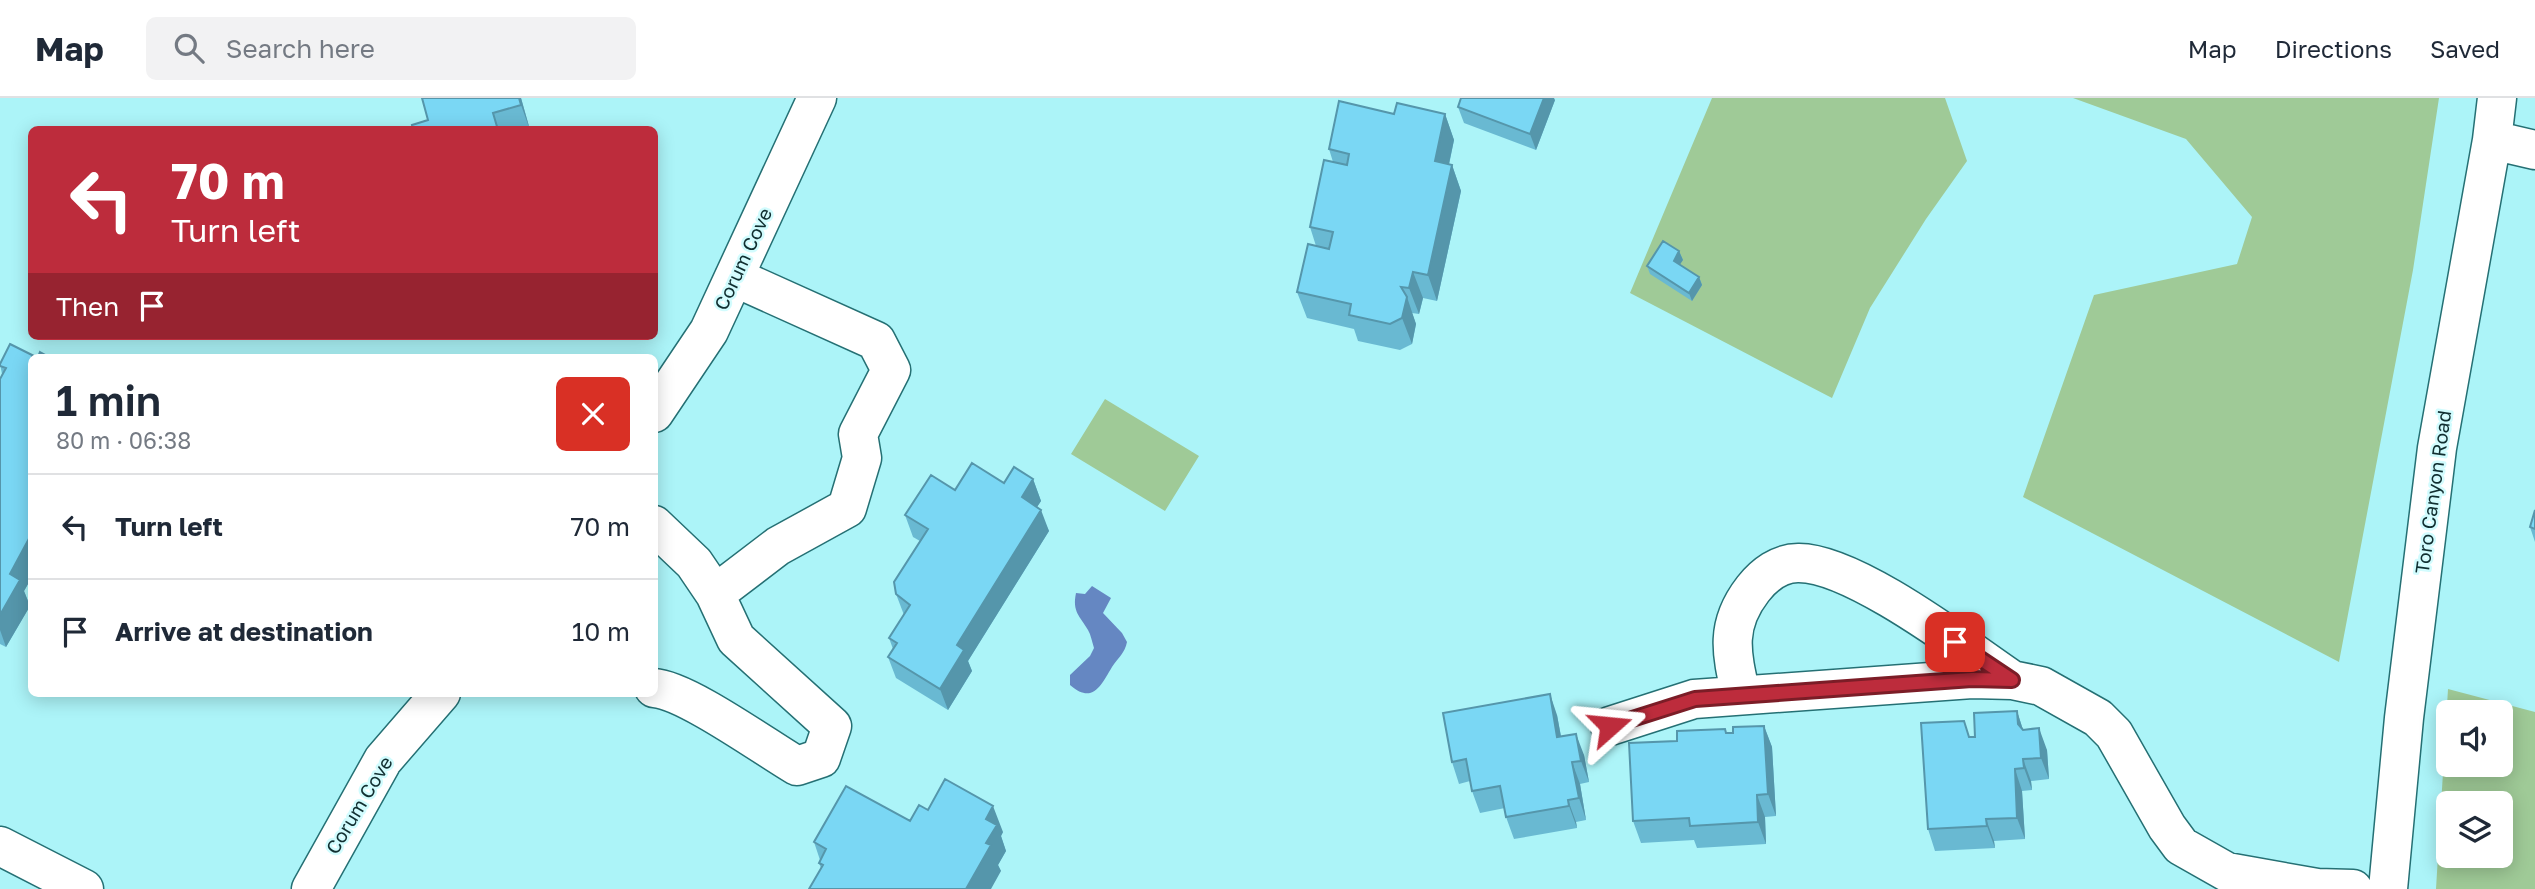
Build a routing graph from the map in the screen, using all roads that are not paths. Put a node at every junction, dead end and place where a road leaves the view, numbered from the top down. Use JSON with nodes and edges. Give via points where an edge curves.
{"nodes":[{"id":1,"x":817,"y":98,"type":"edge"},
{"id":2,"x":2497,"y":98,"type":"edge"},
{"id":3,"x":2492,"y":140,"type":"junction"},
{"id":4,"x":2535,"y":150,"type":"edge"},
{"id":5,"x":734,"y":276,"type":"junction"},
{"id":6,"x":658,"y":407,"type":"edge"},
{"id":7,"x":658,"y":530,"type":"edge"},
{"id":8,"x":715,"y":594,"type":"junction"},
{"id":9,"x":2012,"y":680,"type":"junction"},
{"id":10,"x":658,"y":688,"type":"edge"},
{"id":11,"x":1741,"y":695,"type":"junction"},
{"id":12,"x":438,"y":697,"type":"edge"},
{"id":13,"x":1610,"y":726,"type":"dead end"},
{"id":14,"x":0,"y":846,"type":"edge"},
{"id":15,"x":84,"y":889,"type":"edge"},
{"id":16,"x":311,"y":889,"type":"edge"},
{"id":17,"x":2353,"y":889,"type":"edge"},
{"id":18,"x":2388,"y":889,"type":"edge"}],
"edges":[{"from":1,"to":5,"type":"street","name":"Corum Cove"},
{"from":2,"to":3,"type":"street","name":"Toro Canyon Road"},
{"from":3,"to":4,"type":"street"},
{"from":3,"to":18,"type":"street","name":"Toro Canyon Road","via":[[2437,449]]},
{"from":5,"to":6,"type":"street","name":"Corum Cove","via":[[709,331]]},
{"from":5,"to":8,"type":"street","via":[[876,341],[891,370],[858,434],[862,458],[848,508],[778,546]]},
{"from":7,"to":8,"type":"street","via":[[694,563]]},
{"from":8,"to":10,"type":"street","via":[[736,639],[832,726],[821,758],[797,766],[700,706]]},
{"from":9,"to":11,"type":"street"},
{"from":9,"to":11,"type":"street","via":[[1866,585],[1798,563],[1774,569],[1741,605],[1732,642]]},
{"from":9,"to":17,"type":"street","via":[[2041,686],[2098,718],[2114,734],[2181,846],[2239,875]]},
{"from":11,"to":13,"type":"street","via":[[1695,699]]},
{"from":12,"to":16,"type":"street","name":"Corum Cove","via":[[383,760]]},
{"from":14,"to":15,"type":"street"}]}
